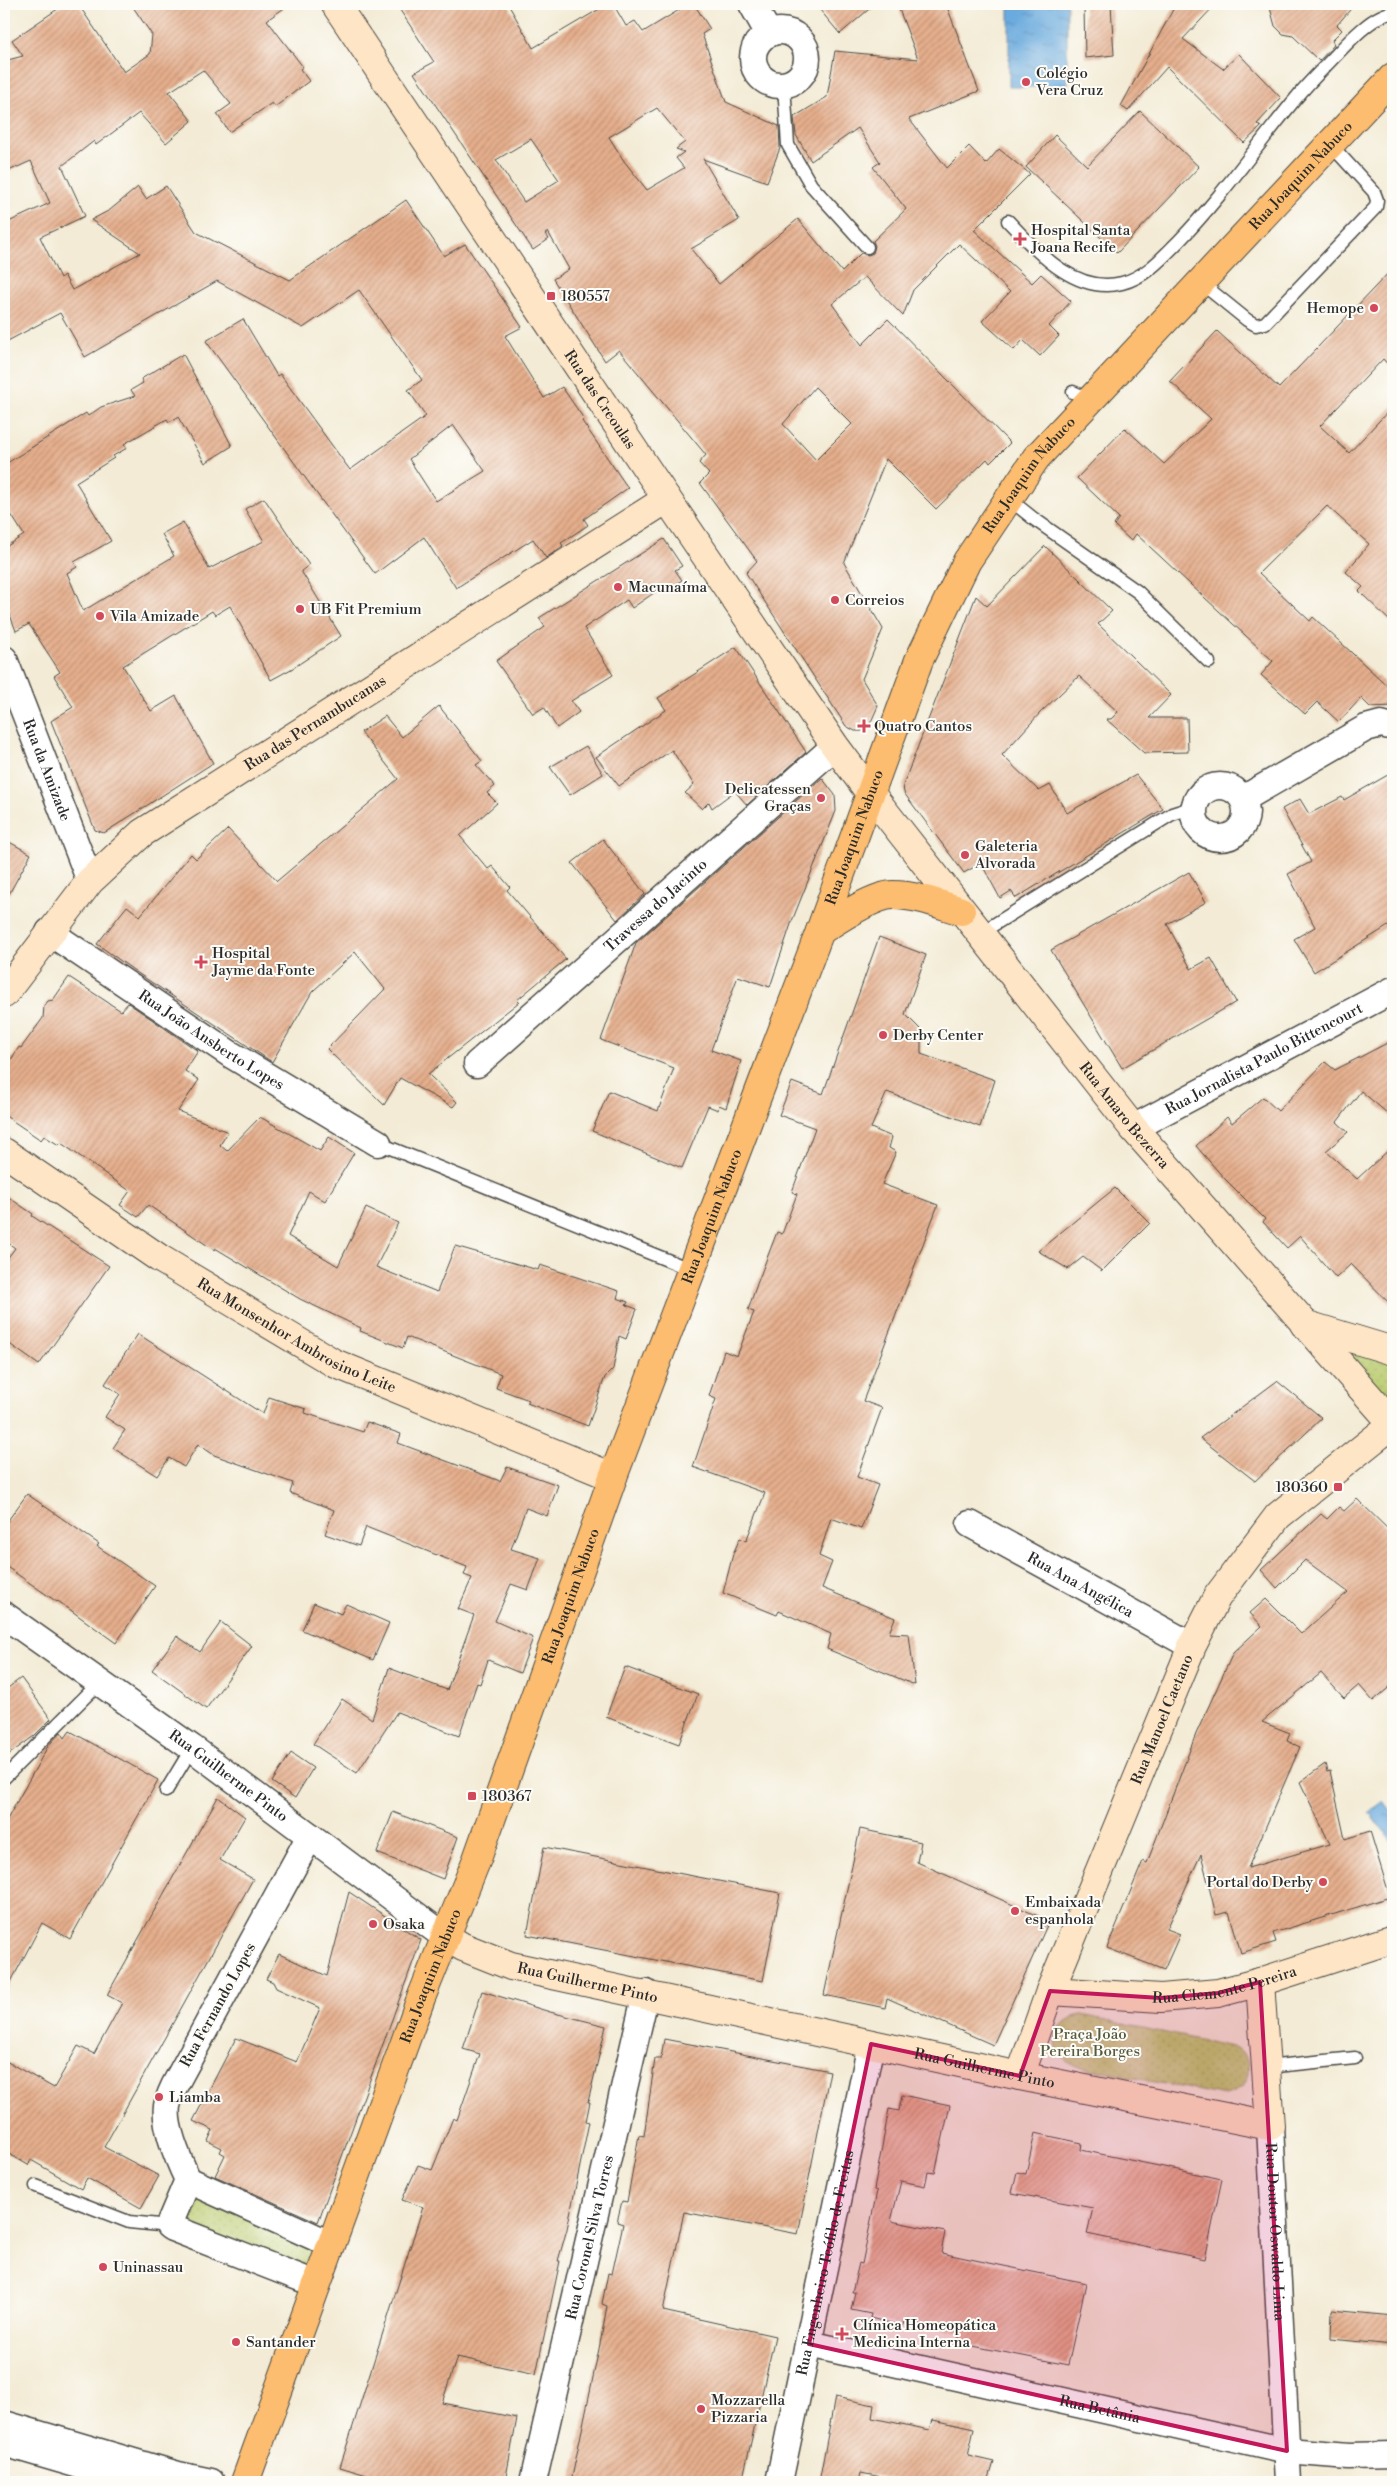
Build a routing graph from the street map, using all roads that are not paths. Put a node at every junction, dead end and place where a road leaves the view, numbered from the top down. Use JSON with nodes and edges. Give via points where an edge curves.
{"nodes":[{"id":1,"x":335,"y":4,"type":"edge"},
{"id":2,"x":752,"y":4,"type":"edge"},
{"id":3,"x":1393,"y":13,"type":"edge"},
{"id":4,"x":769,"y":34,"type":"junction"},
{"id":5,"x":1393,"y":77,"type":"edge"},
{"id":6,"x":784,"y":85,"type":"junction"},
{"id":7,"x":1330,"y":144,"type":"junction"},
{"id":8,"x":1008,"y":221,"type":"dead end"},
{"id":9,"x":867,"y":247,"type":"dead end"},
{"id":10,"x":1200,"y":282,"type":"junction"},
{"id":11,"x":667,"y":499,"type":"junction"},
{"id":12,"x":1009,"y":499,"type":"junction"},
{"id":13,"x":4,"y":659,"type":"edge"},
{"id":14,"x":1209,"y":662,"type":"dead end"},
{"id":15,"x":1393,"y":727,"type":"edge"},
{"id":16,"x":835,"y":746,"type":"junction"},
{"id":17,"x":870,"y":793,"type":"junction"},
{"id":18,"x":1243,"y":799,"type":"junction"},
{"id":19,"x":1194,"y":807,"type":"junction"},
{"id":20,"x":90,"y":880,"type":"junction"},
{"id":21,"x":961,"y":911,"type":"junction"},
{"id":22,"x":820,"y":930,"type":"junction"},
{"id":23,"x":49,"y":932,"type":"junction"},
{"id":24,"x":980,"y":934,"type":"junction"},
{"id":25,"x":1393,"y":990,"type":"edge"},
{"id":26,"x":4,"y":994,"type":"edge"},
{"id":27,"x":477,"y":1064,"type":"dead end"},
{"id":28,"x":1133,"y":1128,"type":"junction"},
{"id":29,"x":378,"y":1143,"type":"joint"},
{"id":30,"x":4,"y":1152,"type":"edge"},
{"id":31,"x":692,"y":1270,"type":"junction"},
{"id":32,"x":1304,"y":1324,"type":"junction"},
{"id":33,"x":1393,"y":1351,"type":"edge"},
{"id":34,"x":1393,"y":1424,"type":"edge"},
{"id":35,"x":613,"y":1477,"type":"junction"},
{"id":36,"x":970,"y":1524,"type":"dead end"},
{"id":37,"x":4,"y":1615,"type":"edge"},
{"id":38,"x":1192,"y":1646,"type":"junction"},
{"id":39,"x":99,"y":1682,"type":"junction"},
{"id":40,"x":192,"y":1748,"type":"junction"},
{"id":41,"x":4,"y":1778,"type":"edge"},
{"id":42,"x":166,"y":1791,"type":"dead end"},
{"id":43,"x":310,"y":1836,"type":"junction"},
{"id":44,"x":444,"y":1936,"type":"junction"},
{"id":45,"x":1393,"y":1939,"type":"edge"},
{"id":46,"x":1260,"y":1982,"type":"junction"},
{"id":47,"x":1050,"y":1991,"type":"junction"},
{"id":48,"x":646,"y":1993,"type":"junction"},
{"id":49,"x":871,"y":2044,"type":"junction"},
{"id":50,"x":1355,"y":2058,"type":"dead end"},
{"id":51,"x":1266,"y":2067,"type":"junction"},
{"id":52,"x":1020,"y":2076,"type":"junction"},
{"id":53,"x":1270,"y":2126,"type":"junction"},
{"id":54,"x":188,"y":2180,"type":"junction"},
{"id":55,"x":36,"y":2186,"type":"dead end"},
{"id":56,"x":169,"y":2226,"type":"junction"},
{"id":57,"x":330,"y":2244,"type":"junction"},
{"id":58,"x":316,"y":2284,"type":"junction"},
{"id":59,"x":809,"y":2344,"type":"junction"},
{"id":60,"x":4,"y":2424,"type":"edge"},
{"id":61,"x":4,"y":2443,"type":"edge"},
{"id":62,"x":1287,"y":2451,"type":"junction"},
{"id":63,"x":1393,"y":2455,"type":"edge"},
{"id":64,"x":137,"y":2482,"type":"edge"},
{"id":65,"x":211,"y":2482,"type":"edge"},
{"id":66,"x":244,"y":2482,"type":"edge"},
{"id":67,"x":533,"y":2482,"type":"edge"},
{"id":68,"x":779,"y":2482,"type":"edge"},
{"id":69,"x":1288,"y":2482,"type":"edge"}],
"edges":[{"from":1,"to":11,"type":"street","name":"Rua das Creoulas"},
{"from":2,"to":4,"type":"street"},
{"from":3,"to":8,"type":"lane","via":[[1374,20],[1347,43],[1298,96],[1234,180],[1144,275],[1122,284],[1081,280],[1063,272]]},
{"from":4,"to":6,"type":"street","via":[[756,48],[754,66],[765,81]]},
{"from":4,"to":6,"type":"street","via":[[789,33],[805,46],[806,66],[801,76]]},
{"from":5,"to":7,"type":"main road","name":"Rua Joaquim Nabuco"},
{"from":6,"to":9,"type":"lane","via":[[788,145],[812,186]]},
{"from":7,"to":10,"type":"main road","name":"Rua Joaquim Nabuco"},
{"from":7,"to":10,"type":"lane","via":[[1374,192],[1376,207],[1265,322],[1256,325],[1247,320]]},
{"from":10,"to":12,"type":"main road","name":"Rua Joaquim Nabuco","via":[[1082,396]]},
{"from":11,"to":16,"type":"street","name":"Rua das Creoulas"},
{"from":11,"to":20,"type":"street","name":"Rua das Pernambucanas","via":[[142,833]]},
{"from":12,"to":14,"type":"lane","via":[[1138,592]]},
{"from":12,"to":17,"type":"main road","name":"Rua Joaquim Nabuco","via":[[968,561],[919,660]]},
{"from":13,"to":20,"type":"street","name":"Rua da Amizade"},
{"from":15,"to":18,"type":"street","via":[[1381,724],[1366,728]]},
{"from":16,"to":17,"type":"street","name":"Rua das Creoulas"},
{"from":16,"to":27,"type":"street","name":"Travessa do Jacinto"},
{"from":17,"to":21,"type":"street","name":"Rua Amaro Bezerra"},
{"from":17,"to":22,"type":"main road","name":"Rua Joaquim Nabuco"},
{"from":18,"to":19,"type":"street","via":[[1230,787],[1215,786],[1200,795]]},
{"from":18,"to":19,"type":"street","via":[[1245,818],[1241,827],[1220,838],[1211,836],[1198,825]]},
{"from":19,"to":24,"type":"lane","via":[[1172,814]]},
{"from":20,"to":23,"type":"street","name":"Rua das Pernambucanas"},
{"from":21,"to":22,"type":"main road","via":[[928,900],[891,895],[860,907]]},
{"from":21,"to":24,"type":"street","name":"Rua Amaro Bezerra"},
{"from":22,"to":31,"type":"main road","name":"Rua Joaquim Nabuco"},
{"from":23,"to":26,"type":"street","name":"Rua das Pernambucanas"},
{"from":23,"to":29,"type":"street","name":"Rua João Ansberto Lopes","via":[[230,1054]]},
{"from":24,"to":28,"type":"street","name":"Rua Amaro Bezerra"},
{"from":25,"to":28,"type":"street","name":"Rua Jornalista Paulo Bittencourt"},
{"from":28,"to":32,"type":"street","name":"Rua Amaro Bezerra"},
{"from":29,"to":31,"type":"lane"},
{"from":30,"to":35,"type":"street","name":"Rua Monsenhor Ambrosino Leite","via":[[159,1258],[334,1363]]},
{"from":31,"to":35,"type":"main road","name":"Rua Joaquim Nabuco"},
{"from":32,"to":33,"type":"street"},
{"from":32,"to":34,"type":"street","name":"Rua Amaro Bezerra"},
{"from":34,"to":38,"type":"street","name":"Rua Manoel Caetano","via":[[1278,1516],[1217,1597]]},
{"from":35,"to":44,"type":"main road","name":"Rua Joaquim Nabuco","via":[[476,1860]]},
{"from":36,"to":38,"type":"street","name":"Rua Ana Angélica"},
{"from":37,"to":39,"type":"street","name":"Rua Guilherme Pinto"},
{"from":38,"to":47,"type":"street","name":"Rua Manoel Caetano"},
{"from":39,"to":40,"type":"street","name":"Rua Guilherme Pinto"},
{"from":39,"to":41,"type":"lane"},
{"from":40,"to":42,"type":"lane"},
{"from":40,"to":43,"type":"street","name":"Rua Guilherme Pinto"},
{"from":43,"to":44,"type":"street","name":"Rua Guilherme Pinto"},
{"from":43,"to":54,"type":"street","name":"Rua Fernando Lopes","via":[[170,2095],[167,2108],[169,2124],[176,2154]]},
{"from":44,"to":48,"type":"street","name":"Rua Guilherme Pinto","via":[[511,1966]]},
{"from":44,"to":57,"type":"main road","name":"Rua Joaquim Nabuco"},
{"from":45,"to":46,"type":"street","name":"Rua Clemente Pereira"},
{"from":46,"to":47,"type":"street","name":"Rua Clemente Pereira","via":[[1218,1993],[1161,1998]]},
{"from":46,"to":51,"type":"street","name":"Rua Doutor Oswaldo Lima"},
{"from":47,"to":52,"type":"street","name":"Rua Manoel Caetano"},
{"from":48,"to":49,"type":"street","name":"Rua Guilherme Pinto"},
{"from":48,"to":67,"type":"street","name":"Rua Coronel Silva Torres"},
{"from":49,"to":52,"type":"street","name":"Rua Guilherme Pinto"},
{"from":49,"to":59,"type":"street","name":"Rua Engenheiro Teófilo de Freitas"},
{"from":50,"to":51,"type":"lane"},
{"from":51,"to":53,"type":"street","name":"Rua Doutor Oswaldo Lima"},
{"from":52,"to":53,"type":"street","name":"Rua Guilherme Pinto"},
{"from":53,"to":62,"type":"street","name":"Rua Doutor Oswaldo Lima"},
{"from":54,"to":56,"type":"street"},
{"from":54,"to":57,"type":"street"},
{"from":55,"to":56,"type":"lane","via":[[129,2222]]},
{"from":56,"to":58,"type":"street"},
{"from":57,"to":58,"type":"main road","name":"Rua Joaquim Nabuco"},
{"from":58,"to":66,"type":"main road","name":"Rua Joaquim Nabuco"},
{"from":59,"to":62,"type":"street","name":"Rua Betânia"},
{"from":59,"to":68,"type":"street","name":"Rua Engenheiro Teófilo de Freitas"},
{"from":60,"to":65,"type":"street"},
{"from":61,"to":64,"type":"street"},
{"from":62,"to":63,"type":"street","name":"Rua Betânia","via":[[1349,2456]]},
{"from":62,"to":69,"type":"street","name":"Rua Doutor Oswaldo Lima"}]}
